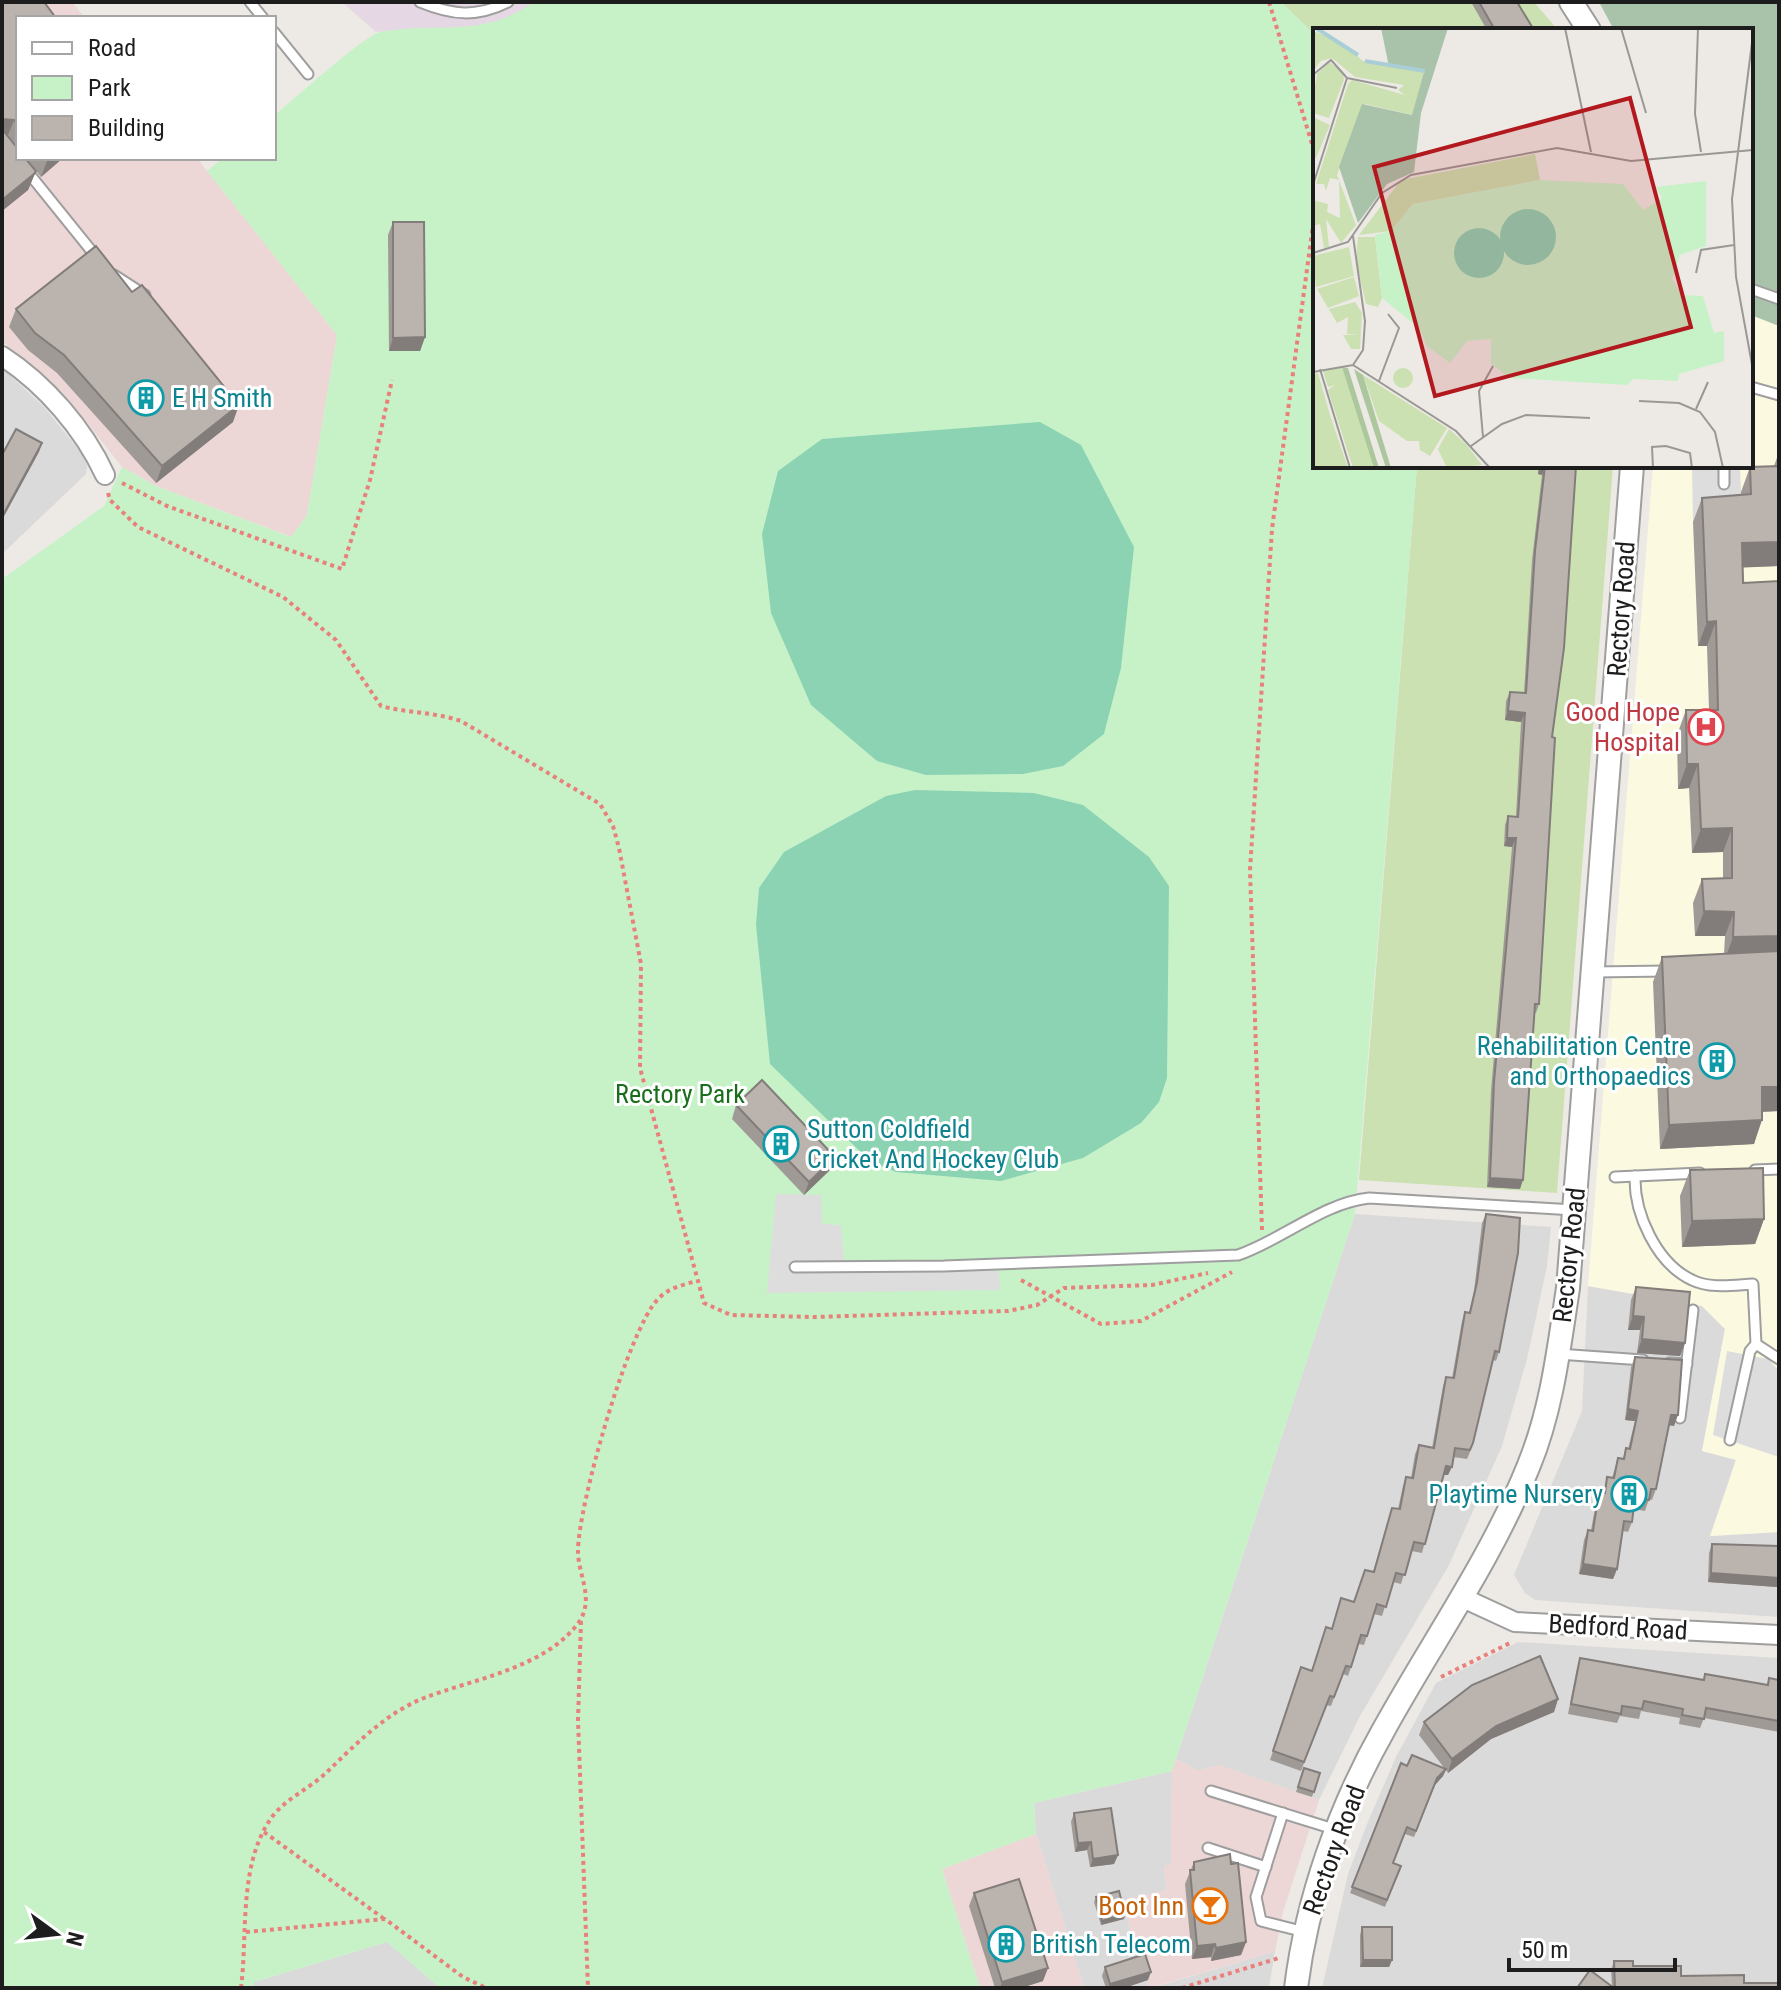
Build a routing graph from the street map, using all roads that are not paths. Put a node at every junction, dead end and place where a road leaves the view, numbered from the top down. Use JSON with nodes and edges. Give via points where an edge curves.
{"nodes":[{"id":1,"x":420,"y":2,"type":"edge"},
{"id":2,"x":508,"y":2,"type":"edge"},
{"id":3,"x":1571,"y":2,"type":"edge"},
{"id":4,"x":1588,"y":28,"type":"edge"},
{"id":5,"x":276,"y":34,"type":"edge"},
{"id":6,"x":308,"y":74,"type":"dead end"},
{"id":7,"x":21,"y":164,"type":"edge"},
{"id":8,"x":1753,"y":290,"type":"edge"},
{"id":9,"x":1779,"y":299,"type":"edge"},
{"id":10,"x":158,"y":308,"type":"edge"},
{"id":11,"x":2,"y":356,"type":"edge"},
{"id":12,"x":1753,"y":388,"type":"edge"},
{"id":13,"x":1779,"y":395,"type":"edge"},
{"id":14,"x":1632,"y":468,"type":"edge"},
{"id":15,"x":1724,"y":468,"type":"edge"},
{"id":16,"x":105,"y":475,"type":"road end"},
{"id":17,"x":1724,"y":484,"type":"dead end"},
{"id":18,"x":1686,"y":970,"type":"edge"},
{"id":19,"x":1592,"y":972,"type":"junction"},
{"id":20,"x":1779,"y":1169,"type":"edge"},
{"id":21,"x":1747,"y":1171,"type":"edge"},
{"id":22,"x":1715,"y":1172,"type":"edge"},
{"id":23,"x":1635,"y":1176,"type":"junction"},
{"id":24,"x":1615,"y":1177,"type":"dead end"},
{"id":25,"x":1574,"y":1210,"type":"junction"},
{"id":26,"x":795,"y":1267,"type":"dead end"},
{"id":27,"x":1693,"y":1310,"type":"edge"},
{"id":28,"x":1756,"y":1344,"type":"junction"},
{"id":29,"x":1558,"y":1354,"type":"junction"},
{"id":30,"x":1779,"y":1359,"type":"edge"},
{"id":31,"x":1687,"y":1364,"type":"junction"},
{"id":32,"x":1680,"y":1418,"type":"edge"},
{"id":33,"x":1730,"y":1440,"type":"dead end"},
{"id":34,"x":1463,"y":1598,"type":"junction"},
{"id":35,"x":1779,"y":1635,"type":"edge"},
{"id":36,"x":1211,"y":1791,"type":"dead end"},
{"id":37,"x":1283,"y":1813,"type":"junction"},
{"id":38,"x":1337,"y":1830,"type":"junction"},
{"id":39,"x":1208,"y":1848,"type":"dead end"},
{"id":40,"x":1266,"y":1867,"type":"junction"},
{"id":41,"x":1303,"y":1941,"type":"junction"},
{"id":42,"x":1296,"y":1988,"type":"edge"}],
"edges":[{"from":1,"to":2,"type":"lane","via":[[455,15]]},
{"from":3,"to":4,"type":"street"},
{"from":5,"to":6,"type":"lane"},
{"from":7,"to":10,"type":"lane","via":[[108,271]]},
{"from":8,"to":9,"type":"lane"},
{"from":11,"to":16,"type":"street","via":[[59,406],[91,444]]},
{"from":12,"to":13,"type":"lane"},
{"from":14,"to":19,"type":"street","name":"Rectory Road"},
{"from":15,"to":17,"type":"lane"},
{"from":18,"to":19,"type":"lane"},
{"from":19,"to":25,"type":"street","name":"Rectory Road"},
{"from":20,"to":21,"type":"lane"},
{"from":22,"to":23,"type":"lane"},
{"from":23,"to":24,"type":"lane"},
{"from":23,"to":28,"type":"lane","via":[[1641,1215],[1656,1247],[1676,1269],[1712,1285],[1753,1284]]},
{"from":25,"to":26,"type":"lane","via":[[1369,1198],[1342,1205],[1238,1255]]},
{"from":25,"to":29,"type":"street","name":"Rectory Road"},
{"from":27,"to":31,"type":"lane"},
{"from":28,"to":30,"type":"lane"},
{"from":28,"to":33,"type":"lane"},
{"from":29,"to":31,"type":"lane"},
{"from":29,"to":34,"type":"street","name":"Rectory Road","via":[[1530,1463]]},
{"from":31,"to":32,"type":"lane"},
{"from":34,"to":35,"type":"street","name":"Bedford Road","via":[[1521,1622]]},
{"from":34,"to":38,"type":"street","name":"Rectory Road","via":[[1382,1731]]},
{"from":36,"to":37,"type":"lane"},
{"from":37,"to":38,"type":"lane"},
{"from":37,"to":40,"type":"lane"},
{"from":38,"to":41,"type":"street","name":"Rectory Road"},
{"from":39,"to":40,"type":"lane"},
{"from":40,"to":41,"type":"lane","via":[[1256,1897],[1261,1921]]},
{"from":41,"to":42,"type":"street","name":"Rectory Road"}]}
